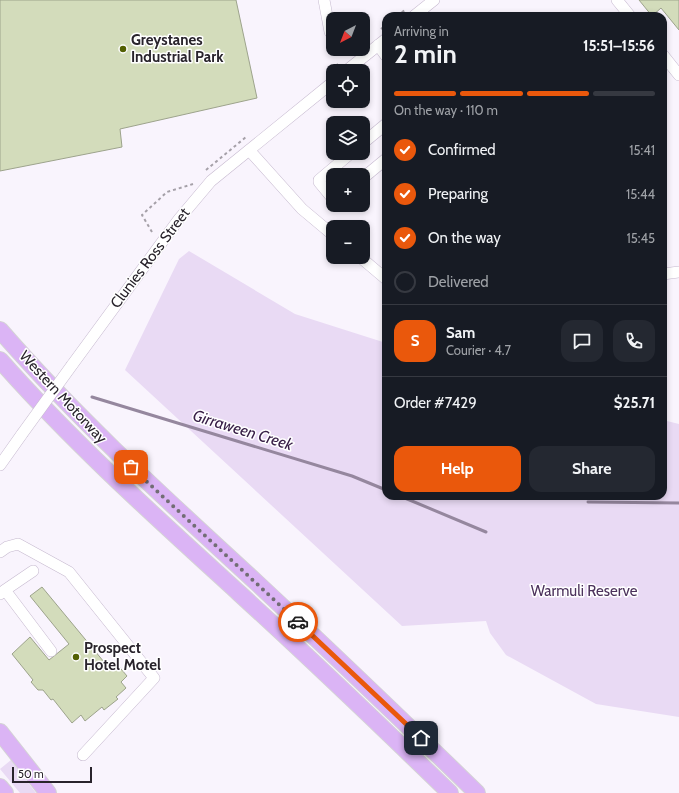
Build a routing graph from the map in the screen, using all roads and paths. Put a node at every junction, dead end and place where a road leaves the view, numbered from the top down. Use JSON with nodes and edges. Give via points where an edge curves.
{"nodes":[{"id":1,"x":324,"y":0,"type":"edge"},
{"id":2,"x":434,"y":0,"type":"edge"},
{"id":3,"x":617,"y":0,"type":"edge"},
{"id":4,"x":326,"y":12,"type":"edge"},
{"id":5,"x":419,"y":12,"type":"edge"},
{"id":6,"x":627,"y":12,"type":"edge"},
{"id":7,"x":382,"y":42,"type":"edge"},
{"id":8,"x":667,"y":60,"type":"edge"},
{"id":9,"x":355,"y":64,"type":"edge"},
{"id":10,"x":679,"y":75,"type":"edge"},
{"id":11,"x":326,"y":88,"type":"edge"},
{"id":12,"x":382,"y":127,"type":"edge"},
{"id":13,"x":370,"y":137,"type":"edge"},
{"id":14,"x":249,"y":150,"type":"junction"},
{"id":15,"x":343,"y":160,"type":"edge"},
{"id":16,"x":382,"y":162,"type":"edge"},
{"id":17,"x":333,"y":168,"type":"edge"},
{"id":18,"x":370,"y":172,"type":"edge"},
{"id":19,"x":326,"y":174,"type":"edge"},
{"id":20,"x":326,"y":190,"type":"edge"},
{"id":21,"x":167,"y":192,"type":"dead end"},
{"id":22,"x":326,"y":229,"type":"edge"},
{"id":23,"x":152,"y":232,"type":"dead end"},
{"id":24,"x":368,"y":264,"type":"edge"},
{"id":25,"x":679,"y":272,"type":"edge"},
{"id":26,"x":667,"y":274,"type":"edge"},
{"id":27,"x":382,"y":276,"type":"edge"},
{"id":28,"x":0,"y":330,"type":"edge"},
{"id":29,"x":0,"y":360,"type":"edge"},
{"id":30,"x":0,"y":465,"type":"edge"},
{"id":31,"x":0,"y":552,"type":"edge"},
{"id":32,"x":33,"y":571,"type":"dead end"},
{"id":33,"x":2,"y":592,"type":"edge"},
{"id":34,"x":51,"y":651,"type":"dead end"},
{"id":35,"x":0,"y":732,"type":"edge"},
{"id":36,"x":83,"y":755,"type":"dead end"},
{"id":37,"x":0,"y":787,"type":"edge"},
{"id":38,"x":5,"y":793,"type":"edge"},
{"id":39,"x":48,"y":793,"type":"edge"},
{"id":40,"x":450,"y":793,"type":"edge"},
{"id":41,"x":477,"y":793,"type":"edge"}],
"edges":[{"from":1,"to":4,"type":"street"},
{"from":2,"to":5,"type":"street"},
{"from":3,"to":6,"type":"street"},
{"from":7,"to":9,"type":"street"},
{"from":8,"to":10,"type":"street"},
{"from":11,"to":14,"type":"street","name":"Clunies Ross Street"},
{"from":12,"to":13,"type":"street"},
{"from":14,"to":22,"type":"street","via":[[302,209]]},
{"from":14,"to":30,"type":"street","name":"Clunies Ross Street","bridge":true,"via":[[211,181],[196,197]]},
{"from":15,"to":17,"type":"street"},
{"from":16,"to":18,"type":"street"},
{"from":19,"to":20,"type":"street","via":[[319,180]]},
{"from":21,"to":23,"type":"path","via":[[142,215]]},
{"from":24,"to":27,"type":"street"},
{"from":25,"to":26,"type":"street"},
{"from":28,"to":41,"type":"highway","name":"Western Motorway","via":[[121,457]]},
{"from":29,"to":40,"type":"highway","name":"Western Motorway","via":[[32,397],[98,463],[340,687]]},
{"from":31,"to":36,"type":"street","via":[[18,544],[69,572],[154,678]]},
{"from":32,"to":33,"type":"street"},
{"from":33,"to":34,"type":"street"},
{"from":35,"to":39,"type":"highway"},
{"from":37,"to":38,"type":"highway"}]}
